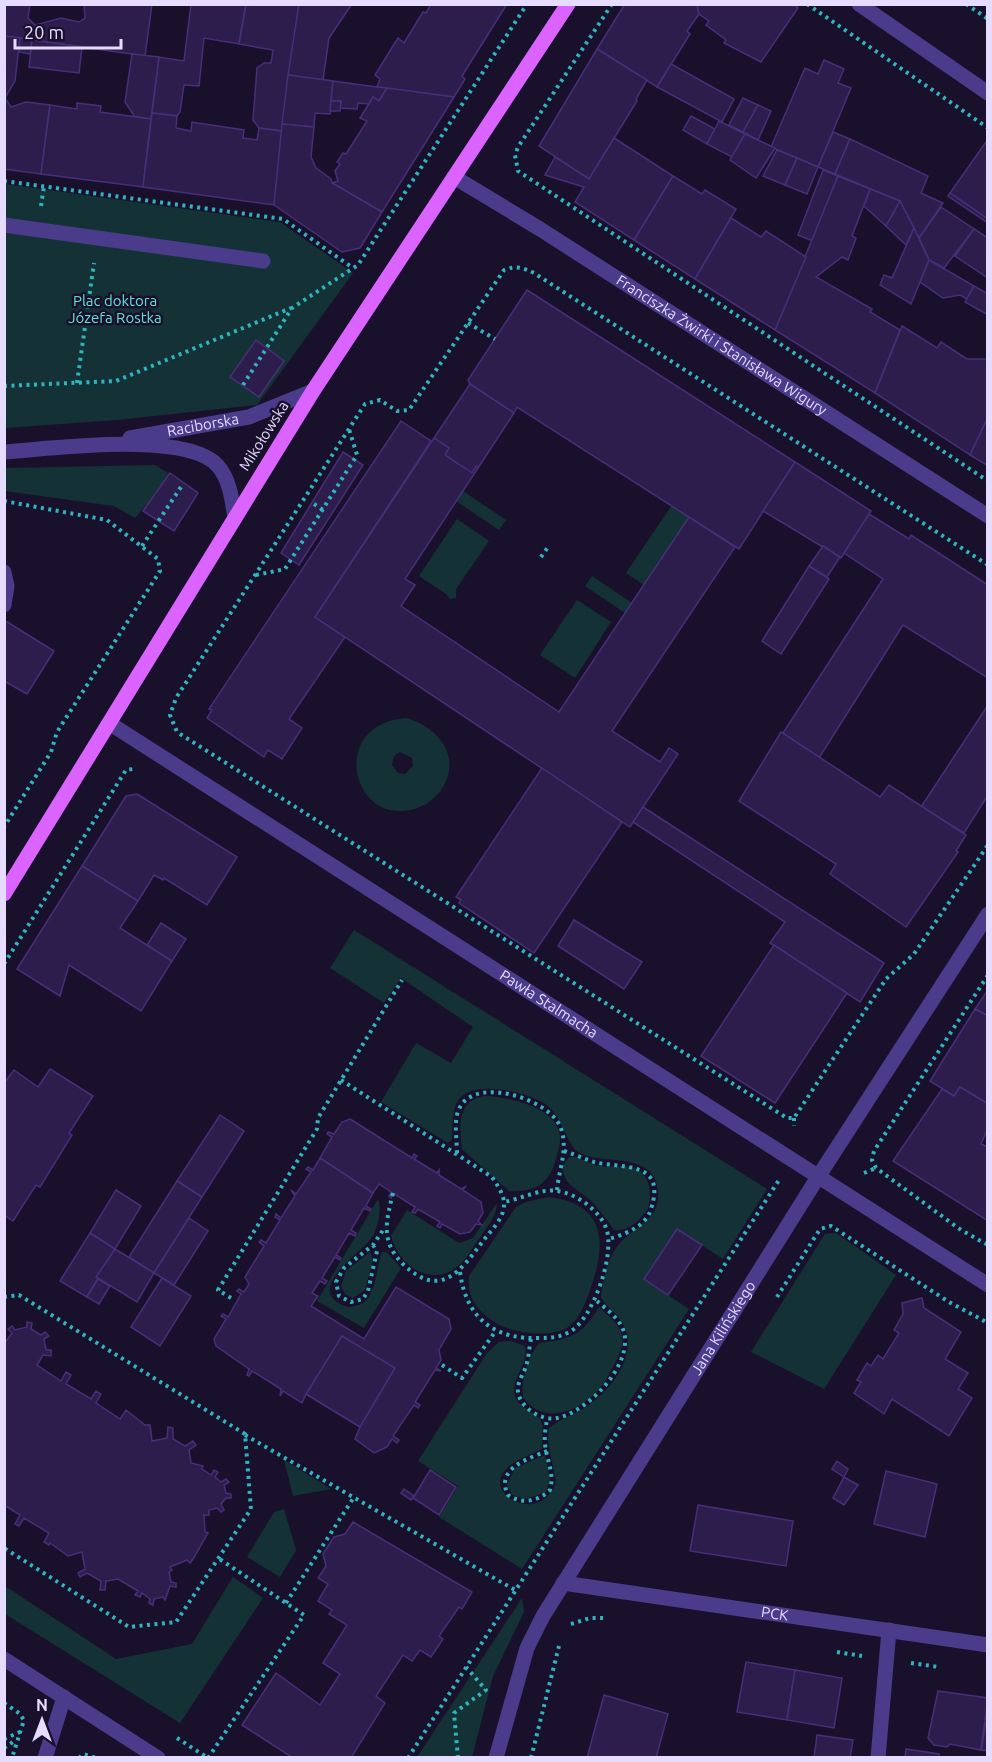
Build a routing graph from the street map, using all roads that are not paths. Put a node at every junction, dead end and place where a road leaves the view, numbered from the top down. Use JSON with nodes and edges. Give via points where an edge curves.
{"nodes":[{"id":1,"x":568,"y":4,"type":"edge"},
{"id":2,"x":859,"y":4,"type":"edge"},
{"id":3,"x":987,"y":93,"type":"edge"},
{"id":4,"x":454,"y":177,"type":"junction"},
{"id":5,"x":4,"y":225,"type":"edge"},
{"id":6,"x":263,"y":261,"type":"dead end"},
{"id":7,"x":314,"y":391,"type":"junction"},
{"id":8,"x":86,"y":446,"type":"junction"},
{"id":9,"x":4,"y":452,"type":"edge"},
{"id":10,"x":987,"y":516,"type":"edge"},
{"id":11,"x":235,"y":518,"type":"junction"},
{"id":12,"x":4,"y":572,"type":"edge"},
{"id":13,"x":4,"y":605,"type":"edge"},
{"id":14,"x":109,"y":723,"type":"junction"},
{"id":15,"x":4,"y":894,"type":"edge"},
{"id":16,"x":987,"y":914,"type":"edge"},
{"id":17,"x":818,"y":1177,"type":"junction"},
{"id":18,"x":987,"y":1285,"type":"edge"},
{"id":19,"x":563,"y":1583,"type":"junction"},
{"id":20,"x":889,"y":1630,"type":"junction"},
{"id":21,"x":987,"y":1645,"type":"edge"},
{"id":22,"x":4,"y":1659,"type":"edge"},
{"id":23,"x":64,"y":1697,"type":"junction"},
{"id":24,"x":45,"y":1758,"type":"edge"},
{"id":25,"x":158,"y":1758,"type":"edge"},
{"id":26,"x":496,"y":1758,"type":"edge"},
{"id":27,"x":878,"y":1758,"type":"edge"}],
"edges":[{"from":1,"to":4,"type":"main road","name":"Mikołowska"},
{"from":2,"to":3,"type":"street"},
{"from":4,"to":7,"type":"main road","name":"Mikołowska"},
{"from":4,"to":10,"type":"street","name":"Franciszka Żwirki i Stanisława Wigury"},
{"from":5,"to":6,"type":"street"},
{"from":7,"to":8,"type":"street","name":"Raciborska","via":[[249,417]]},
{"from":7,"to":11,"type":"main road","name":"Mikołowska"},
{"from":8,"to":9,"type":"street","name":"Raciborska"},
{"from":8,"to":11,"type":"street","name":"Raciborska","via":[[184,448],[216,463],[226,479]]},
{"from":11,"to":14,"type":"main road","name":"Mikołowska"},
{"from":12,"to":13,"type":"street"},
{"from":14,"to":15,"type":"main road","name":"Mikołowska"},
{"from":14,"to":17,"type":"street","name":"Pawła Stalmacha"},
{"from":16,"to":17,"type":"street","name":"Jana Kilińskiego"},
{"from":17,"to":18,"type":"street","name":"Pawła Stalmacha"},
{"from":17,"to":19,"type":"street","name":"Jana Kilińskiego"},
{"from":19,"to":20,"type":"street","name":"PCK"},
{"from":19,"to":26,"type":"street","name":"Jana Kilińskiego","via":[[527,1648]]},
{"from":20,"to":21,"type":"street","name":"PCK"},
{"from":20,"to":27,"type":"street"},
{"from":22,"to":23,"type":"street"},
{"from":23,"to":24,"type":"street"},
{"from":23,"to":25,"type":"street"}]}
